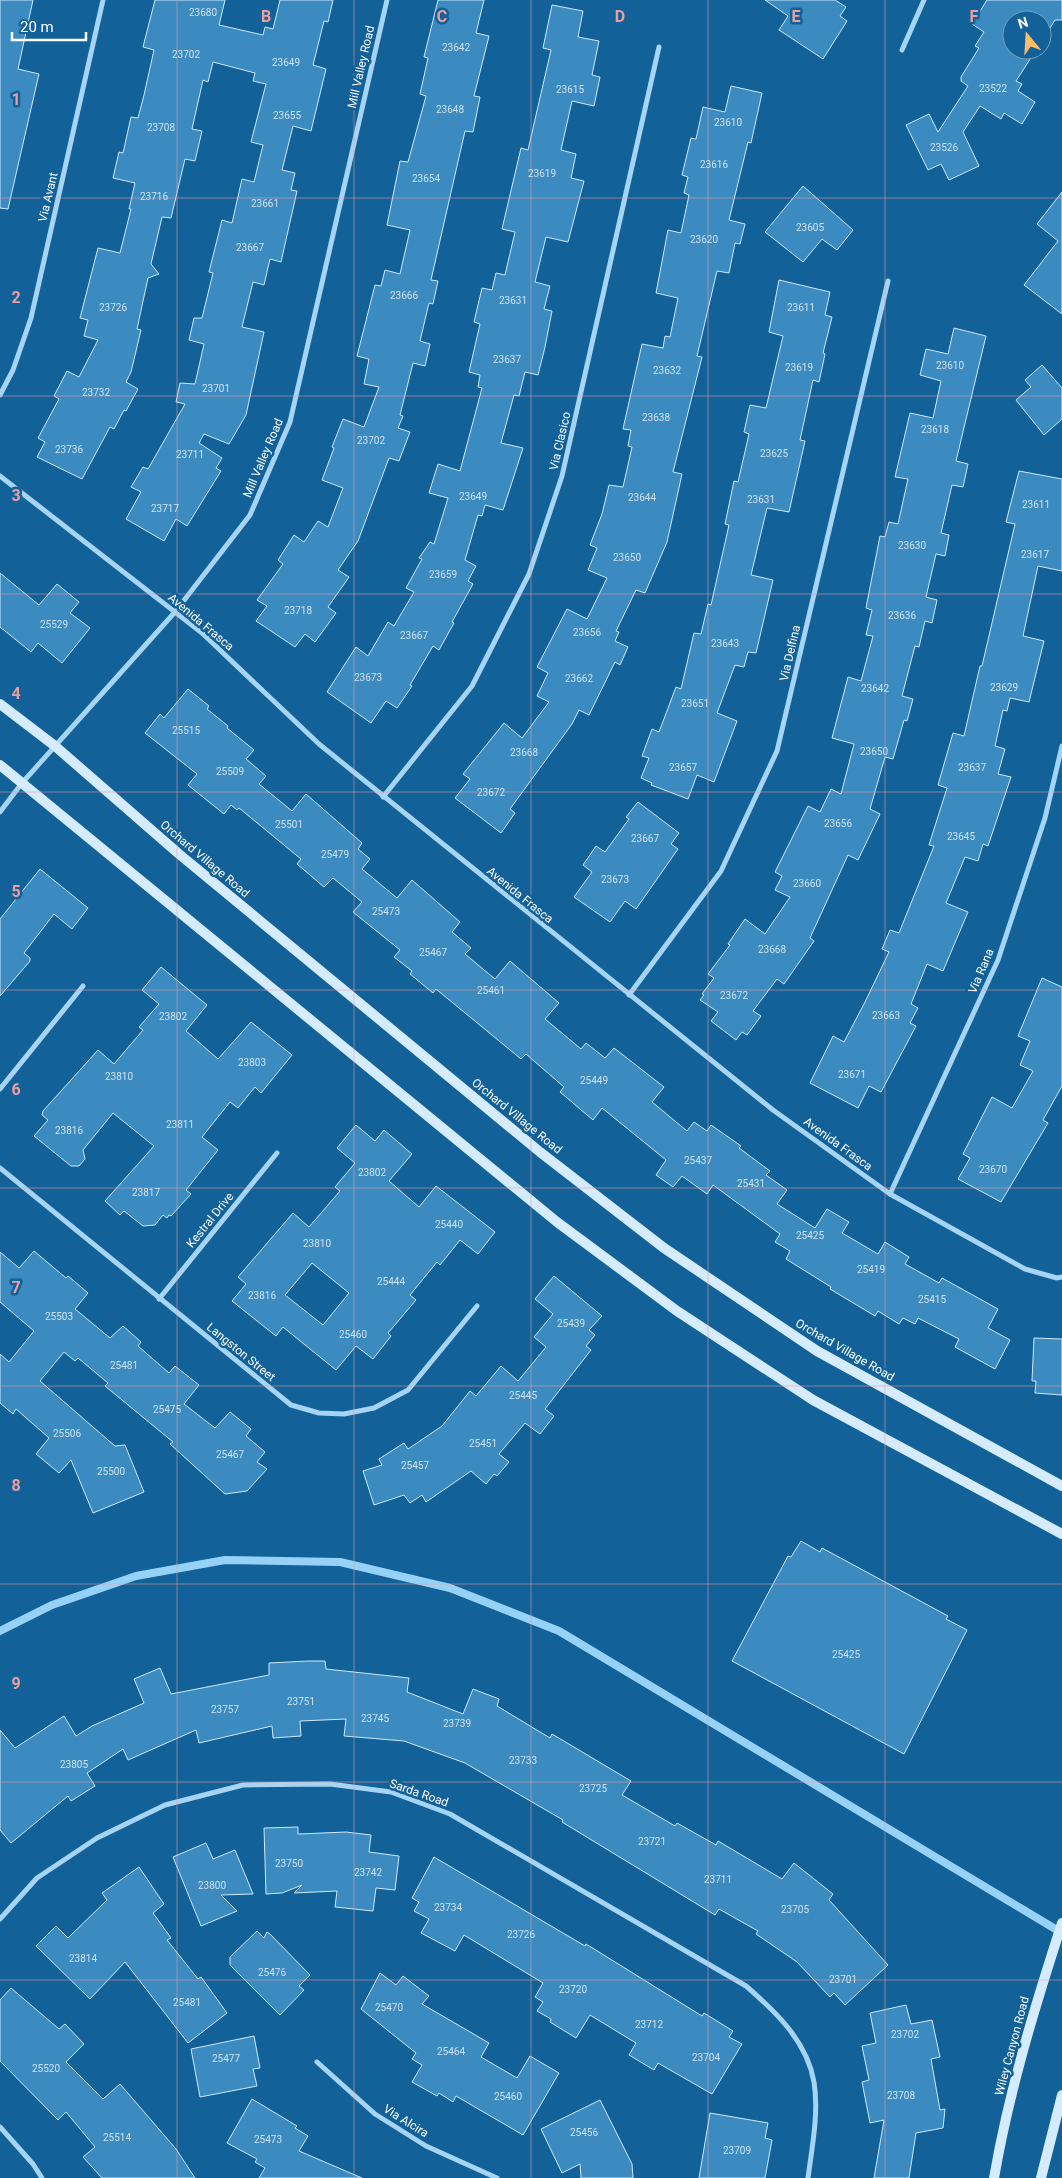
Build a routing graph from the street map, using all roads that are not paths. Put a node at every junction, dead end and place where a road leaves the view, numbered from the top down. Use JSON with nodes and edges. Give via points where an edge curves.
{"nodes":[{"id":1,"x":103,"y":0,"type":"edge"},
{"id":2,"x":387,"y":0,"type":"edge"},
{"id":3,"x":924,"y":0,"type":"edge"},
{"id":4,"x":659,"y":47,"type":"dead end"},
{"id":5,"x":902,"y":50,"type":"dead end"},
{"id":6,"x":888,"y":281,"type":"dead end"},
{"id":7,"x":0,"y":395,"type":"edge"},
{"id":8,"x":0,"y":476,"type":"edge"},
{"id":9,"x":174,"y":612,"type":"junction"},
{"id":10,"x":0,"y":704,"type":"edge"},
{"id":11,"x":56,"y":746,"type":"junction"},
{"id":12,"x":1062,"y":746,"type":"edge"},
{"id":13,"x":0,"y":765,"type":"edge"},
{"id":14,"x":22,"y":784,"type":"junction"},
{"id":15,"x":383,"y":797,"type":"junction"},
{"id":16,"x":0,"y":812,"type":"edge"},
{"id":17,"x":83,"y":986,"type":"dead end"},
{"id":18,"x":629,"y":995,"type":"junction"},
{"id":19,"x":0,"y":1089,"type":"edge"},
{"id":20,"x":277,"y":1152,"type":"dead end"},
{"id":21,"x":0,"y":1168,"type":"edge"},
{"id":22,"x":890,"y":1194,"type":"junction"},
{"id":23,"x":1062,"y":1277,"type":"edge"},
{"id":24,"x":159,"y":1299,"type":"junction"},
{"id":25,"x":477,"y":1306,"type":"dead end"},
{"id":26,"x":1062,"y":1486,"type":"edge"},
{"id":27,"x":1062,"y":1534,"type":"edge"},
{"id":28,"x":0,"y":1919,"type":"edge"},
{"id":29,"x":1062,"y":1923,"type":"edge"},
{"id":30,"x":317,"y":2062,"type":"dead end"},
{"id":31,"x":1062,"y":2095,"type":"edge"},
{"id":32,"x":0,"y":2127,"type":"edge"},
{"id":33,"x":42,"y":2178,"type":"edge"},
{"id":34,"x":496,"y":2178,"type":"edge"},
{"id":35,"x":808,"y":2178,"type":"edge"},
{"id":36,"x":994,"y":2178,"type":"edge"},
{"id":37,"x":1042,"y":2178,"type":"edge"}],
"edges":[{"from":1,"to":7,"type":"street","name":"Via Avant","via":[[31,318],[13,370]]},
{"from":2,"to":9,"type":"street","name":"Mill Valley Road","via":[[290,422],[250,515]]},
{"from":3,"to":5,"type":"street"},
{"from":4,"to":15,"type":"street","name":"Via Clasico","via":[[562,476],[529,574],[472,686]]},
{"from":6,"to":18,"type":"street","name":"Via Delfina","via":[[777,751],[720,871]]},
{"from":8,"to":9,"type":"street","name":"Avenida Frasca"},
{"from":9,"to":11,"type":"street","name":"Mill Valley Road"},
{"from":9,"to":15,"type":"street","name":"Avenida Frasca","via":[[202,633],[319,744]]},
{"from":10,"to":11,"type":"main road","name":"Orchard Village Road"},
{"from":11,"to":14,"type":"street","name":"Mill Valley Road"},
{"from":11,"to":26,"type":"main road","name":"Orchard Village Road","via":[[209,879],[540,1152],[664,1248],[817,1351]]},
{"from":12,"to":22,"type":"street","name":"Via Rana","via":[[1045,818],[998,960]]},
{"from":13,"to":14,"type":"main road"},
{"from":14,"to":16,"type":"street","name":"Mill Valley Road"},
{"from":14,"to":27,"type":"main road","via":[[557,1222],[677,1311],[813,1400]]},
{"from":15,"to":18,"type":"street","name":"Avenida Frasca"},
{"from":17,"to":19,"type":"street"},
{"from":18,"to":22,"type":"street","name":"Avenida Frasca","via":[[774,1110]]},
{"from":20,"to":24,"type":"street","name":"Kestral Drive"},
{"from":21,"to":24,"type":"street","name":"Langston Street"},
{"from":22,"to":23,"type":"street","name":"Avenida Frasca","via":[[1025,1269]]},
{"from":24,"to":25,"type":"street","name":"Langston Street","via":[[291,1405],[319,1413],[344,1414],[374,1408],[408,1390]]},
{"from":28,"to":35,"type":"street","name":"Sarda Road","via":[[36,1878],[97,1838],[165,1805],[243,1785],[330,1784],[391,1792],[450,1814],[746,1986],[776,2012],[800,2044],[814,2082],[815,2132]]},
{"from":29,"to":36,"type":"main road","name":"Wiley Canyon Road","via":[[1001,2134]]},
{"from":30,"to":34,"type":"street","name":"Via Alcira","via":[[375,2114],[426,2146]]},
{"from":31,"to":37,"type":"main road"},
{"from":32,"to":33,"type":"street","via":[[34,2164]]}]}
